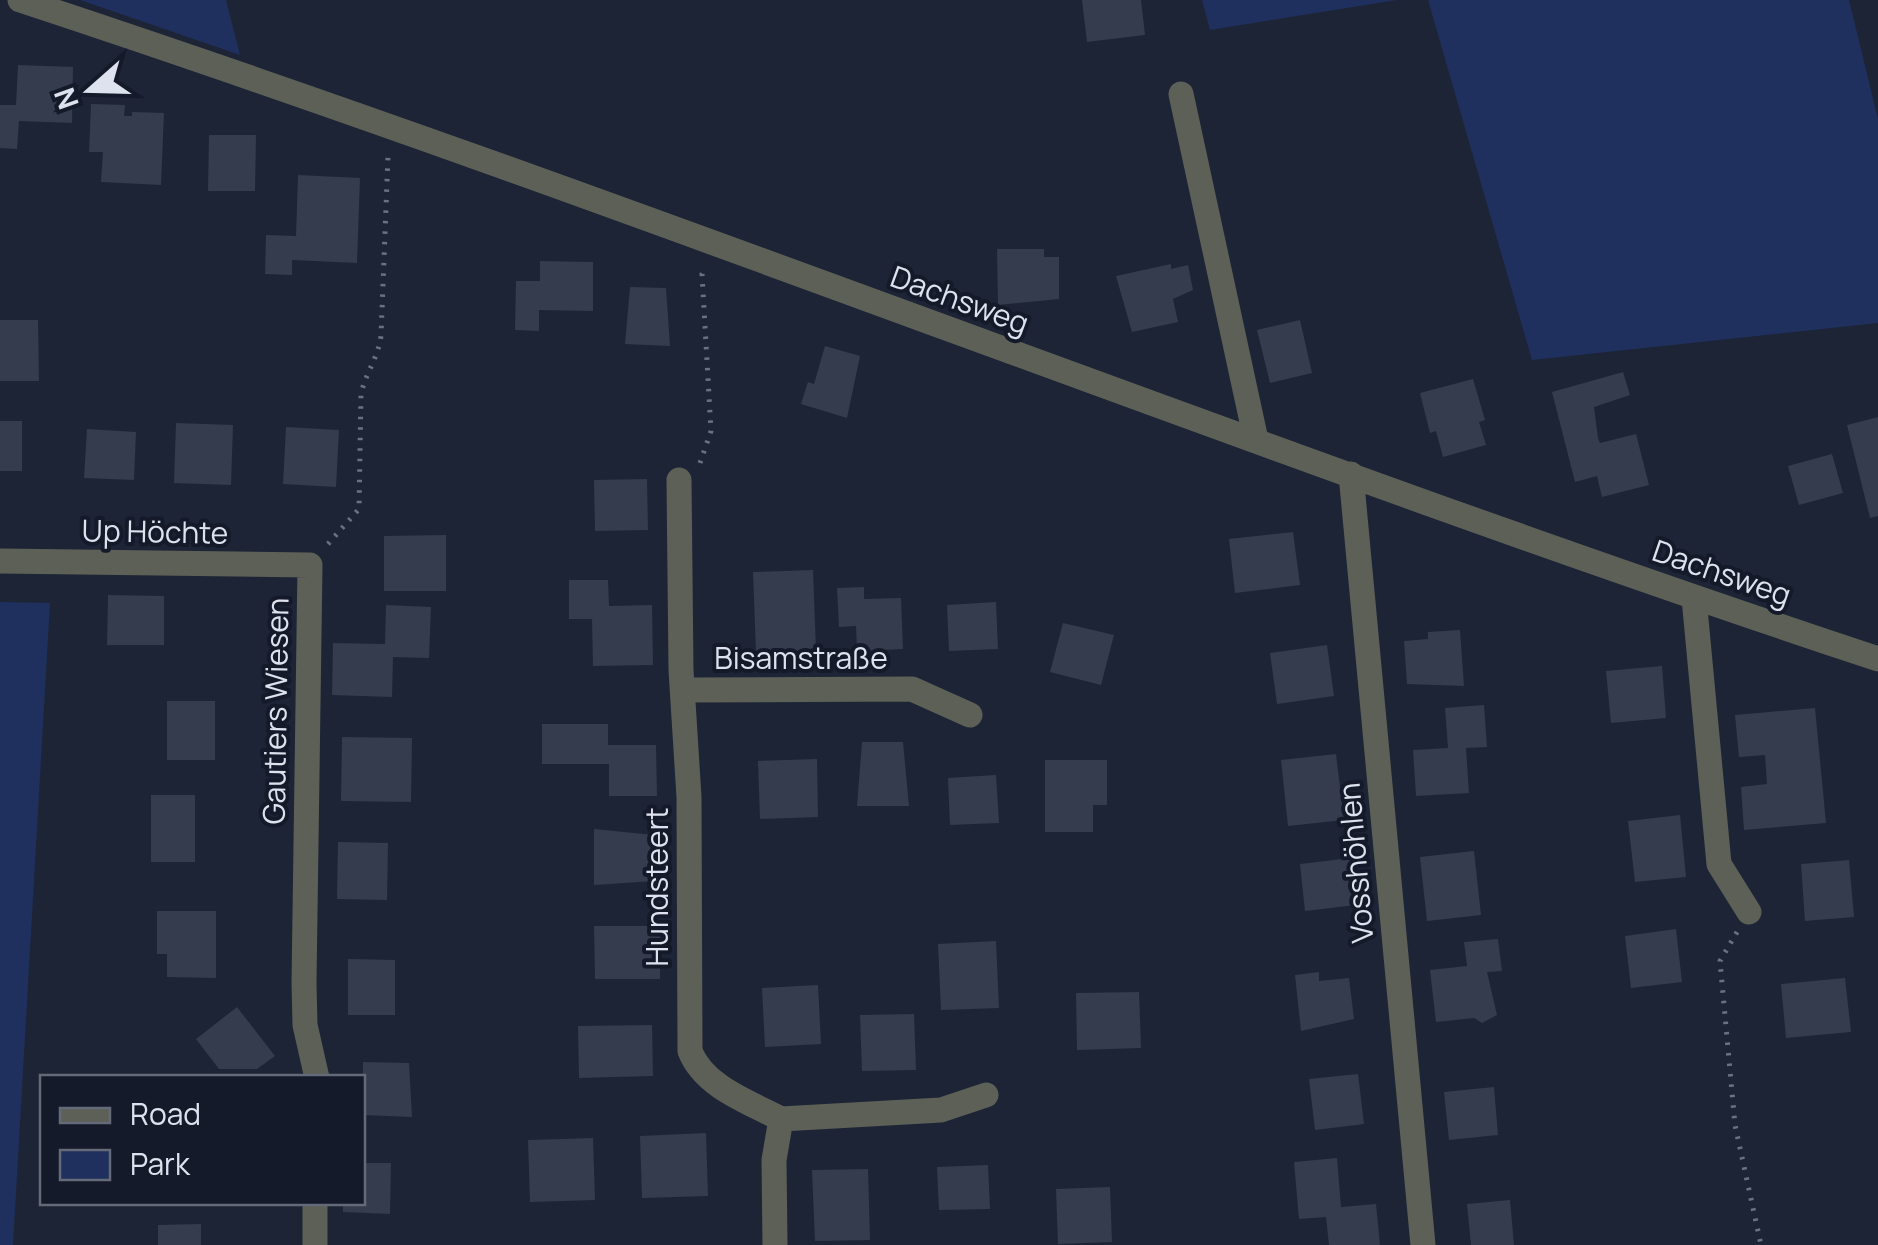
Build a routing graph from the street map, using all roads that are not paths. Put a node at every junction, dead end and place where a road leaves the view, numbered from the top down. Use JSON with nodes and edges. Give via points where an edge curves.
{"nodes":[{"id":1,"x":20,"y":0,"type":"edge"},
{"id":2,"x":1181,"y":94,"type":"dead end"},
{"id":3,"x":1256,"y":440,"type":"junction"},
{"id":4,"x":1351,"y":474,"type":"junction"},
{"id":5,"x":679,"y":480,"type":"road end"},
{"id":6,"x":0,"y":560,"type":"edge"},
{"id":7,"x":310,"y":565,"type":"joint"},
{"id":8,"x":1694,"y":598,"type":"junction"},
{"id":9,"x":1878,"y":659,"type":"edge"},
{"id":10,"x":686,"y":690,"type":"junction"},
{"id":11,"x":970,"y":716,"type":"dead end"},
{"id":12,"x":1749,"y":912,"type":"road end"},
{"id":13,"x":316,"y":1075,"type":"edge"},
{"id":14,"x":986,"y":1095,"type":"dead end"},
{"id":15,"x":781,"y":1120,"type":"junction"},
{"id":16,"x":316,"y":1205,"type":"edge"},
{"id":17,"x":315,"y":1245,"type":"edge"},
{"id":18,"x":776,"y":1245,"type":"edge"},
{"id":19,"x":1423,"y":1245,"type":"edge"}],
"edges":[{"from":1,"to":3,"type":"street","name":"Dachsweg"},
{"from":2,"to":3,"type":"street"},
{"from":3,"to":4,"type":"street","name":"Dachsweg"},
{"from":4,"to":8,"type":"street","name":"Dachsweg"},
{"from":4,"to":19,"type":"street","name":"Vosshöhlen"},
{"from":5,"to":10,"type":"street","name":"Hundsteert"},
{"from":6,"to":7,"type":"street","name":"Up Höchte"},
{"from":7,"to":13,"type":"street","name":"Gautiers Wiesen","via":[[304,1025]]},
{"from":8,"to":9,"type":"street","name":"Dachsweg"},
{"from":8,"to":12,"type":"street","via":[[1719,864]]},
{"from":10,"to":11,"type":"street","name":"Bisamstraße","via":[[912,688]]},
{"from":10,"to":15,"type":"street","name":"Hundsteert","via":[[690,1051],[710,1080]]},
{"from":14,"to":15,"type":"street","via":[[941,1110]]},
{"from":15,"to":18,"type":"street","via":[[774,1160]]},
{"from":16,"to":17,"type":"street"}]}
